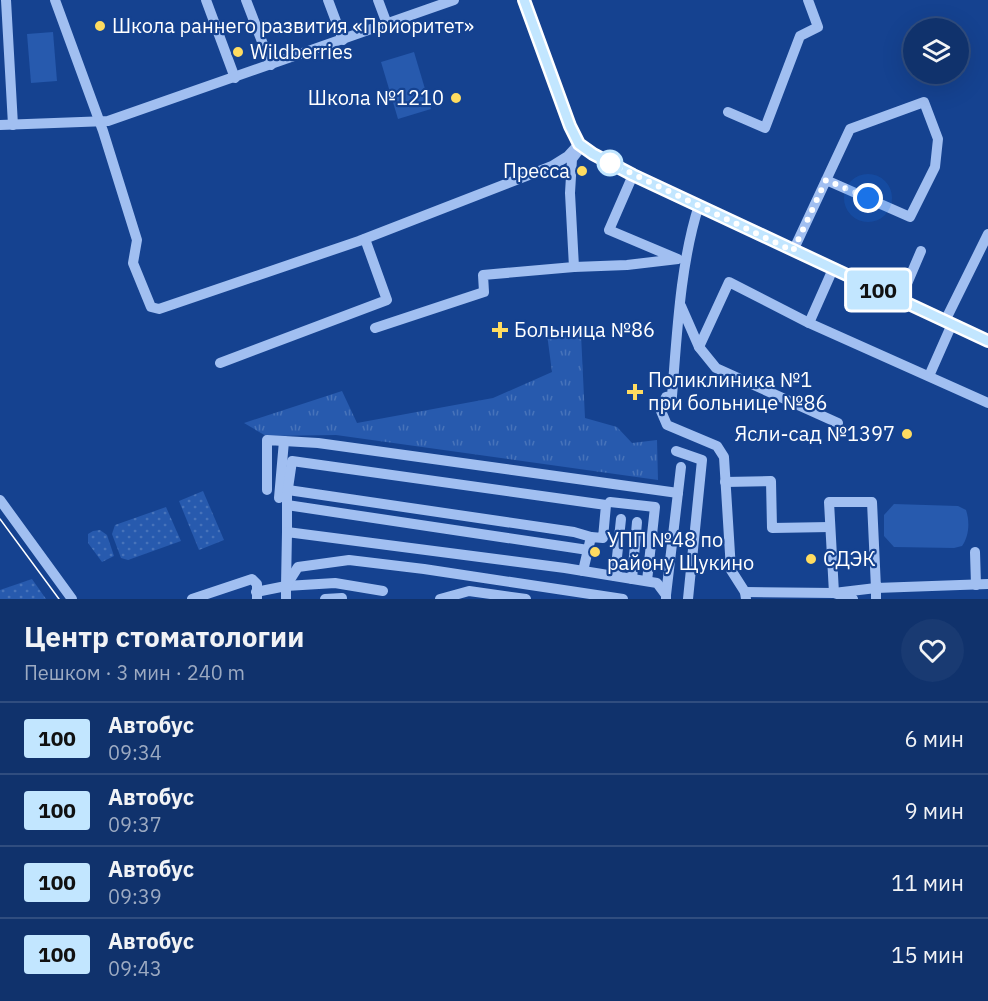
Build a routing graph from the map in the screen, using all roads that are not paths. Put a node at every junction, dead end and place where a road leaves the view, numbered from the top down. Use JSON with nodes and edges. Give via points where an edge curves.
{"nodes":[{"id":1,"x":6,"y":0,"type":"edge"},
{"id":2,"x":55,"y":0,"type":"edge"},
{"id":3,"x":206,"y":0,"type":"edge"},
{"id":4,"x":246,"y":0,"type":"edge"},
{"id":5,"x":328,"y":0,"type":"edge"},
{"id":6,"x":378,"y":0,"type":"edge"},
{"id":7,"x":454,"y":0,"type":"edge"},
{"id":8,"x":524,"y":0,"type":"edge"},
{"id":9,"x":808,"y":0,"type":"edge"},
{"id":10,"x":387,"y":24,"type":"junction"},
{"id":11,"x":343,"y":40,"type":"junction"},
{"id":12,"x":271,"y":65,"type":"junction"},
{"id":13,"x":235,"y":78,"type":"junction"},
{"id":14,"x":728,"y":112,"type":"dead end"},
{"id":15,"x":100,"y":122,"type":"junction"},
{"id":16,"x":0,"y":125,"type":"edge"},
{"id":17,"x":13,"y":125,"type":"junction"},
{"id":18,"x":580,"y":145,"type":"junction"},
{"id":19,"x":633,"y":175,"type":"junction"},
{"id":20,"x":826,"y":180,"type":"junction"},
{"id":21,"x":699,"y":205,"type":"junction"},
{"id":22,"x":988,"y":234,"type":"edge"},
{"id":23,"x":365,"y":239,"type":"junction"},
{"id":24,"x":793,"y":251,"type":"junction"},
{"id":25,"x":921,"y":251,"type":"dead end"},
{"id":26,"x":574,"y":267,"type":"junction"},
{"id":27,"x":833,"y":269,"type":"junction"},
{"id":28,"x":900,"y":300,"type":"junction"},
{"id":29,"x":680,"y":303,"type":"junction"},
{"id":30,"x":809,"y":323,"type":"junction"},
{"id":31,"x":949,"y":323,"type":"junction"},
{"id":32,"x":375,"y":328,"type":"dead end"},
{"id":33,"x":988,"y":341,"type":"edge"},
{"id":34,"x":699,"y":347,"type":"junction"},
{"id":35,"x":220,"y":363,"type":"dead end"},
{"id":36,"x":929,"y":376,"type":"junction"},
{"id":37,"x":988,"y":403,"type":"edge"},
{"id":38,"x":838,"y":423,"type":"dead end"},
{"id":39,"x":284,"y":441,"type":"junction"},
{"id":40,"x":676,"y":451,"type":"dead end"},
{"id":41,"x":681,"y":467,"type":"dead end"},
{"id":42,"x":725,"y":482,"type":"junction"},
{"id":43,"x":267,"y":490,"type":"dead end"},
{"id":44,"x":678,"y":493,"type":"junction"},
{"id":45,"x":285,"y":498,"type":"junction"},
{"id":46,"x":0,"y":500,"type":"edge"},
{"id":47,"x":610,"y":502,"type":"dead end"},
{"id":48,"x":621,"y":519,"type":"dead end"},
{"id":49,"x":638,"y":522,"type":"dead end"},
{"id":50,"x":830,"y":527,"type":"junction"},
{"id":51,"x":287,"y":532,"type":"junction"},
{"id":52,"x":591,"y":537,"type":"junction"},
{"id":53,"x":588,"y":550,"type":"junction"},
{"id":54,"x":975,"y":552,"type":"dead end"},
{"id":55,"x":583,"y":571,"type":"junction"},
{"id":56,"x":615,"y":576,"type":"junction"},
{"id":57,"x":632,"y":579,"type":"junction"},
{"id":58,"x":647,"y":581,"type":"junction"},
{"id":59,"x":988,"y":584,"type":"edge"},
{"id":60,"x":976,"y":585,"type":"junction"},
{"id":61,"x":286,"y":586,"type":"junction"},
{"id":62,"x":383,"y":591,"type":"dead end"},
{"id":63,"x":834,"y":593,"type":"junction"},
{"id":64,"x":876,"y":593,"type":"edge"},
{"id":65,"x":257,"y":596,"type":"edge"},
{"id":66,"x":746,"y":596,"type":"edge"},
{"id":67,"x":666,"y":597,"type":"edge"},
{"id":68,"x":342,"y":598,"type":"edge"},
{"id":69,"x":72,"y":599,"type":"edge"},
{"id":70,"x":192,"y":599,"type":"edge"},
{"id":71,"x":286,"y":599,"type":"edge"},
{"id":72,"x":325,"y":599,"type":"edge"},
{"id":73,"x":440,"y":599,"type":"edge"},
{"id":74,"x":526,"y":599,"type":"edge"},
{"id":75,"x":623,"y":599,"type":"edge"},
{"id":76,"x":688,"y":599,"type":"edge"},
{"id":77,"x":853,"y":599,"type":"edge"}],
"edges":[{"from":1,"to":17,"type":"street"},
{"from":2,"to":15,"type":"street"},
{"from":3,"to":13,"type":"street"},
{"from":4,"to":12,"type":"street"},
{"from":5,"to":11,"type":"street"},
{"from":6,"to":10,"type":"street"},
{"from":7,"to":10,"type":"street"},
{"from":8,"to":18,"type":"street"},
{"from":9,"to":14,"type":"street","via":[[818,27],[800,36],[765,128]]},
{"from":10,"to":11,"type":"street"},
{"from":11,"to":12,"type":"street"},
{"from":12,"to":13,"type":"street"},
{"from":13,"to":15,"type":"street"},
{"from":15,"to":17,"type":"street"},
{"from":15,"to":23,"type":"street","via":[[137,240],[133,263],[151,307],[159,309]]},
{"from":16,"to":17,"type":"street"},
{"from":18,"to":19,"type":"street"},
{"from":18,"to":23,"type":"street","via":[[552,166]]},
{"from":18,"to":26,"type":"street","via":[[572,159],[570,193]]},
{"from":19,"to":21,"type":"street"},
{"from":19,"to":26,"type":"street","via":[[609,230],[678,260]]},
{"from":20,"to":20,"type":"street","via":[[850,129],[924,102],[938,139],[935,166],[910,217]]},
{"from":20,"to":24,"type":"street"},
{"from":21,"to":24,"type":"street"},
{"from":21,"to":29,"type":"street"},
{"from":22,"to":31,"type":"street"},
{"from":23,"to":35,"type":"street","via":[[387,300]]},
{"from":24,"to":27,"type":"street"},
{"from":25,"to":28,"type":"street"},
{"from":26,"to":32,"type":"street","via":[[483,275],[484,292]]},
{"from":27,"to":28,"type":"street"},
{"from":27,"to":30,"type":"street"},
{"from":28,"to":31,"type":"street"},
{"from":29,"to":34,"type":"street"},
{"from":29,"to":42,"type":"street","via":[[672,396],[666,397],[661,411],[667,425],[717,446],[724,457]]},
{"from":30,"to":34,"type":"street","via":[[729,282]]},
{"from":30,"to":36,"type":"street"},
{"from":31,"to":33,"type":"street"},
{"from":31,"to":36,"type":"street"},
{"from":34,"to":38,"type":"street","via":[[716,368]]},
{"from":36,"to":37,"type":"street"},
{"from":39,"to":43,"type":"street","via":[[267,440]]},
{"from":39,"to":44,"type":"street"},
{"from":39,"to":45,"type":"street"},
{"from":40,"to":76,"type":"street","via":[[702,460]]},
{"from":41,"to":44,"type":"street"},
{"from":42,"to":50,"type":"street","via":[[771,481],[771,528]]},
{"from":42,"to":66,"type":"street","via":[[731,570]]},
{"from":44,"to":67,"type":"street"},
{"from":45,"to":51,"type":"street"},
{"from":45,"to":52,"type":"street","via":[[563,530]]},
{"from":45,"to":52,"type":"street","via":[[292,461],[606,505],[603,538]]},
{"from":45,"to":53,"type":"street"},
{"from":46,"to":69,"type":"street"},
{"from":47,"to":58,"type":"street","via":[[655,507]]},
{"from":48,"to":56,"type":"street"},
{"from":49,"to":57,"type":"street"},
{"from":50,"to":63,"type":"street"},
{"from":50,"to":64,"type":"street","via":[[829,502],[872,502]]},
{"from":51,"to":55,"type":"street"},
{"from":51,"to":61,"type":"street"},
{"from":52,"to":53,"type":"street"},
{"from":53,"to":55,"type":"street"},
{"from":54,"to":60,"type":"street"},
{"from":55,"to":56,"type":"street"},
{"from":56,"to":57,"type":"street"},
{"from":57,"to":58,"type":"street"},
{"from":58,"to":67,"type":"street","via":[[657,583]]},
{"from":59,"to":60,"type":"street"},
{"from":60,"to":64,"type":"street"},
{"from":61,"to":62,"type":"street","via":[[335,583]]},
{"from":61,"to":65,"type":"street"},
{"from":61,"to":71,"type":"street"},
{"from":61,"to":75,"type":"street","via":[[297,567],[349,560]]},
{"from":63,"to":64,"type":"street"},
{"from":63,"to":66,"type":"street"},
{"from":63,"to":77,"type":"street"},
{"from":65,"to":70,"type":"street","via":[[257,584],[252,579]]},
{"from":68,"to":72,"type":"street"},
{"from":73,"to":74,"type":"street","via":[[469,591]]}]}
